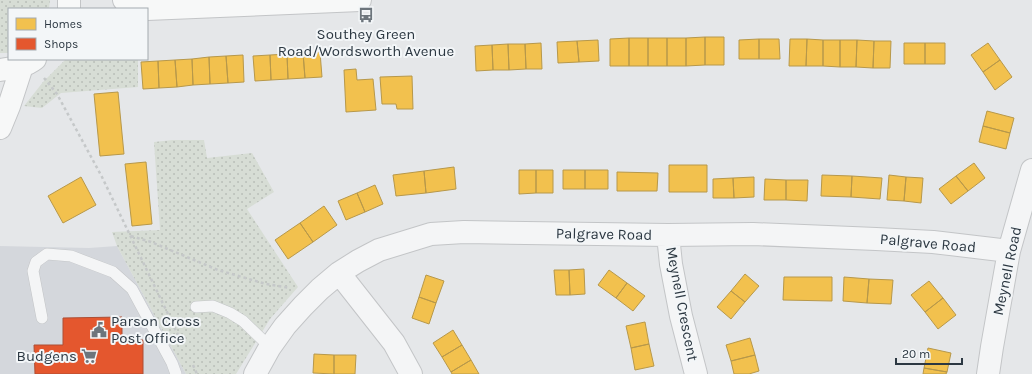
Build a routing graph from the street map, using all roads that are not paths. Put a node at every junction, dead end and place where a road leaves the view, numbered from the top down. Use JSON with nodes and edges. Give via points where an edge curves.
{"nodes":[{"id":1,"x":124,"y":0,"type":"edge"},
{"id":2,"x":360,"y":0,"type":"edge"},
{"id":3,"x":144,"y":8,"type":"edge"},
{"id":4,"x":148,"y":9,"type":"edge"},
{"id":5,"x":29,"y":62,"type":"edge"},
{"id":6,"x":0,"y":70,"type":"edge"},
{"id":7,"x":0,"y":128,"type":"edge"},
{"id":8,"x":1032,"y":170,"type":"edge"},
{"id":9,"x":668,"y":234,"type":"junction"},
{"id":10,"x":1009,"y":251,"type":"junction"},
{"id":11,"x":339,"y":273,"type":"junction"},
{"id":12,"x":196,"y":307,"type":"dead end"},
{"id":13,"x":42,"y":318,"type":"dead end"},
{"id":14,"x":270,"y":347,"type":"junction"},
{"id":15,"x":176,"y":374,"type":"edge"},
{"id":16,"x":255,"y":374,"type":"edge"},
{"id":17,"x":411,"y":374,"type":"edge"},
{"id":18,"x":696,"y":374,"type":"edge"},
{"id":19,"x":988,"y":374,"type":"edge"}],
"edges":[{"from":1,"to":3,"type":"street"},
{"from":2,"to":4,"type":"street"},
{"from":5,"to":6,"type":"street"},
{"from":5,"to":7,"type":"street"},
{"from":8,"to":10,"type":"street","name":"Meynell Road"},
{"from":9,"to":10,"type":"street","name":"Palgrave Road","via":[[753,234],[876,239],[933,242]]},
{"from":9,"to":11,"type":"street","name":"Palgrave Road","via":[[431,234],[379,250]]},
{"from":9,"to":18,"type":"street","name":"Meynell Crescent","via":[[681,316]]},
{"from":10,"to":19,"type":"street","name":"Meynell Road"},
{"from":11,"to":14,"type":"street","name":"Palgrave Road","via":[[285,326]]},
{"from":11,"to":17,"type":"street","via":[[394,343]]},
{"from":12,"to":14,"type":"lane","via":[[213,306],[230,313],[243,321]]},
{"from":13,"to":15,"type":"lane","via":[[33,271],[36,262],[47,254],[71,256],[113,272],[132,289]]},
{"from":14,"to":16,"type":"street","name":"Palgrave Road"}]}
